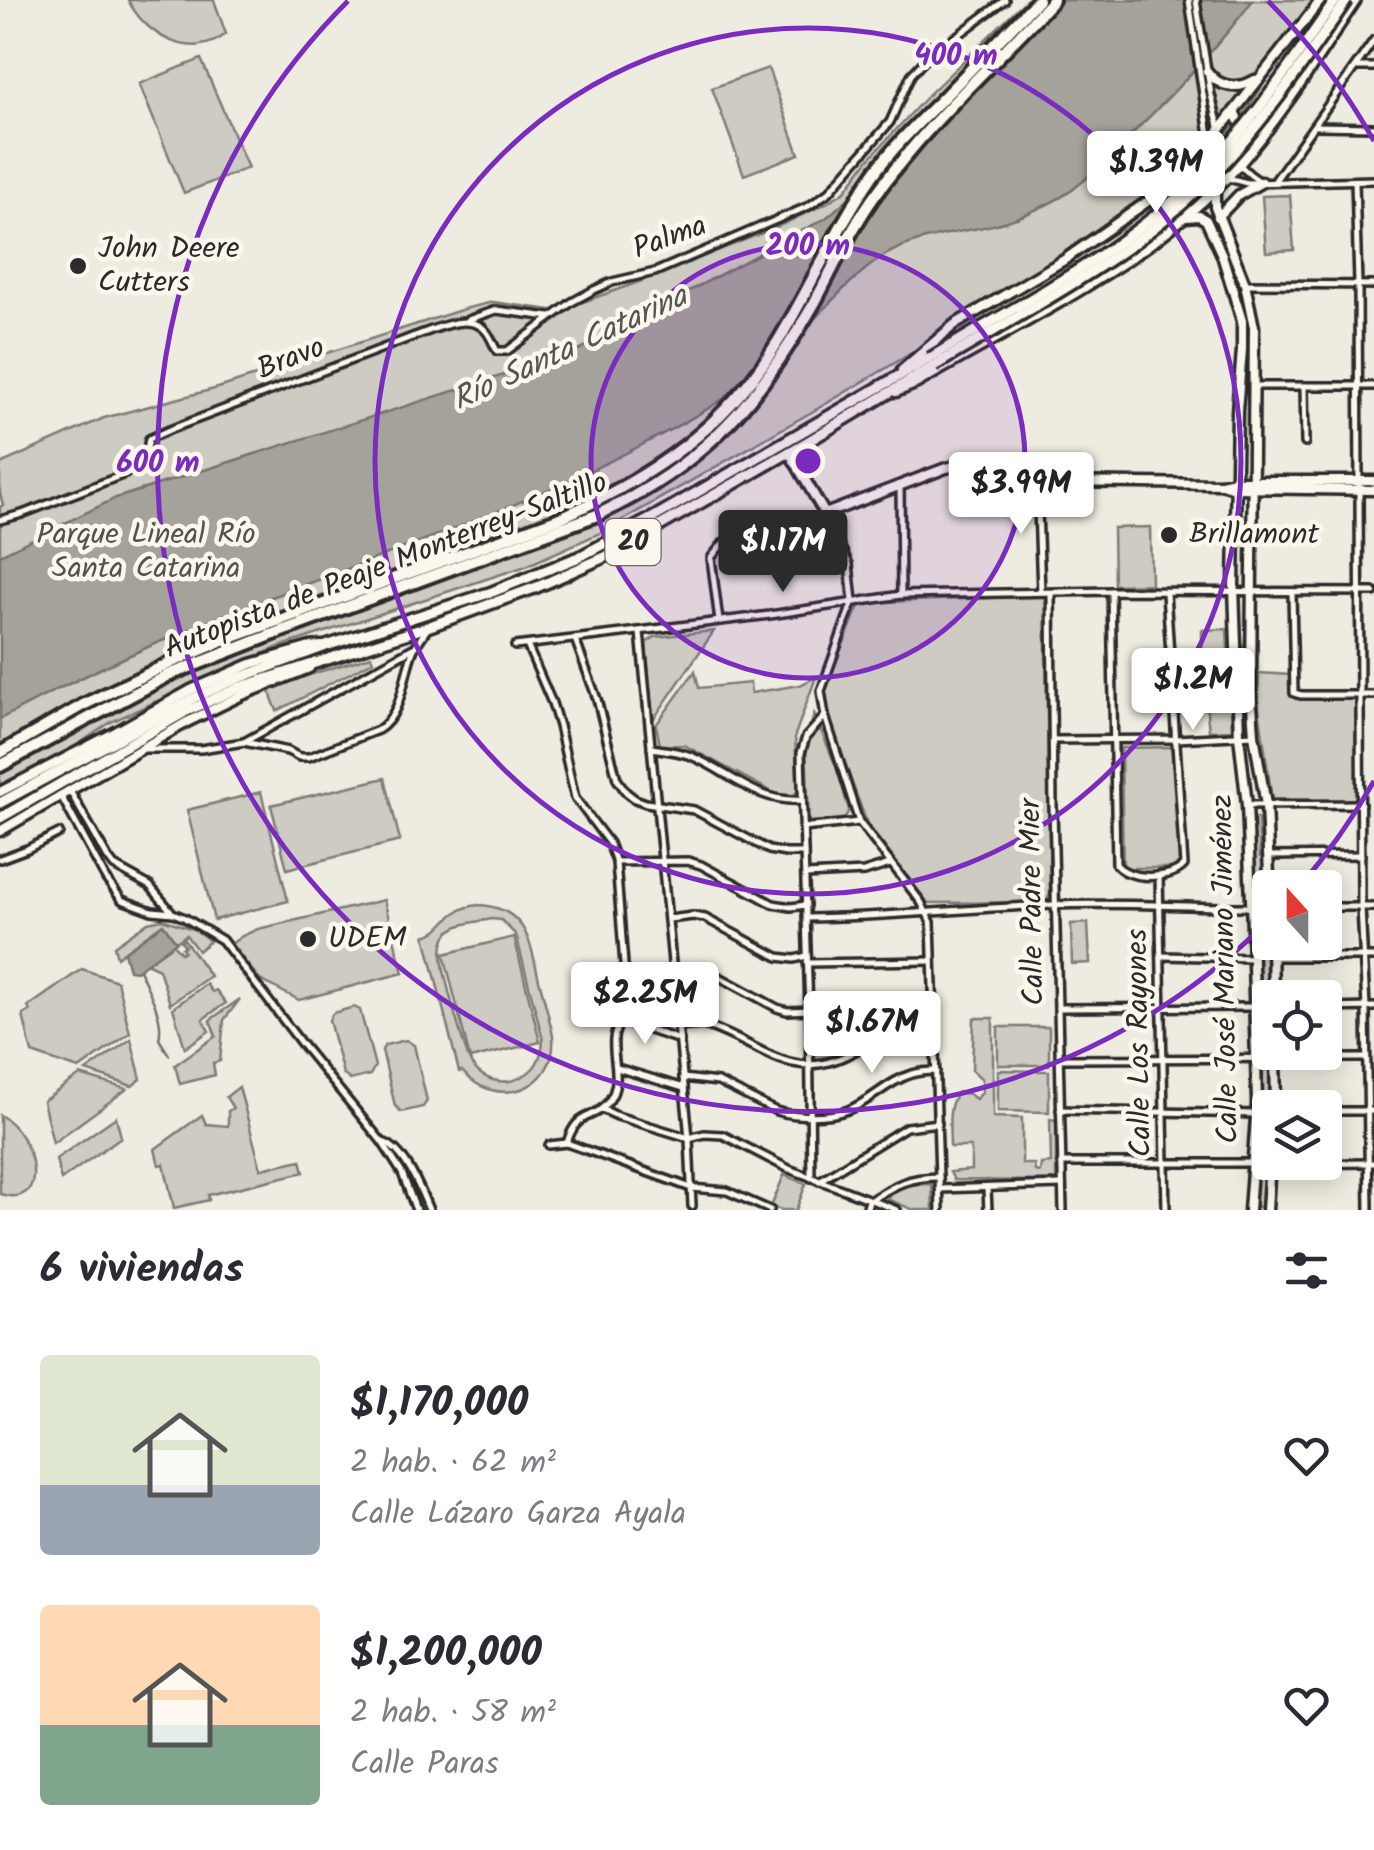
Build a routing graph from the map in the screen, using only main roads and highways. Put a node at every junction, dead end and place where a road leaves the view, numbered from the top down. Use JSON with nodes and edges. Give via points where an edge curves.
{"nodes":[{"id":1,"x":1038,"y":0,"type":"edge"},
{"id":2,"x":1053,"y":0,"type":"edge"},
{"id":3,"x":1336,"y":0,"type":"edge"},
{"id":4,"x":1347,"y":0,"type":"edge"},
{"id":5,"x":932,"y":362,"type":"junction"},
{"id":6,"x":307,"y":659,"type":"junction"},
{"id":7,"x":0,"y":753,"type":"edge"},
{"id":8,"x":0,"y":766,"type":"edge"},
{"id":9,"x":0,"y":803,"type":"edge"},
{"id":10,"x":0,"y":818,"type":"edge"}],
"edges":[{"from":1,"to":7,"type":"highway","name":"Autopista de Peaje Monterrey-Saltillo","via":[[876,170],[740,396],[660,466],[560,518],[188,655]]},
{"from":2,"to":8,"type":"highway","name":"Autopista de Peaje Monterrey-Saltillo","via":[[906,156],[869,203],[774,370],[736,418],[686,463],[597,515],[169,675]]},
{"from":3,"to":5,"type":"main road","number":"20","bridge":true,"via":[[1242,130],[1195,180],[1097,258]]},
{"from":4,"to":5,"type":"main road","number":"20","bridge":true,"via":[[1249,135],[1187,200],[1093,271]]},
{"from":5,"to":6,"type":"main road","number":"20","via":[[579,557],[326,646]]},
{"from":5,"to":6,"type":"main road","number":"20","via":[[607,556],[430,626]]},
{"from":6,"to":9,"type":"main road","number":"20","via":[[194,698]]},
{"from":6,"to":10,"type":"main road","number":"20","via":[[185,712]]}]}
